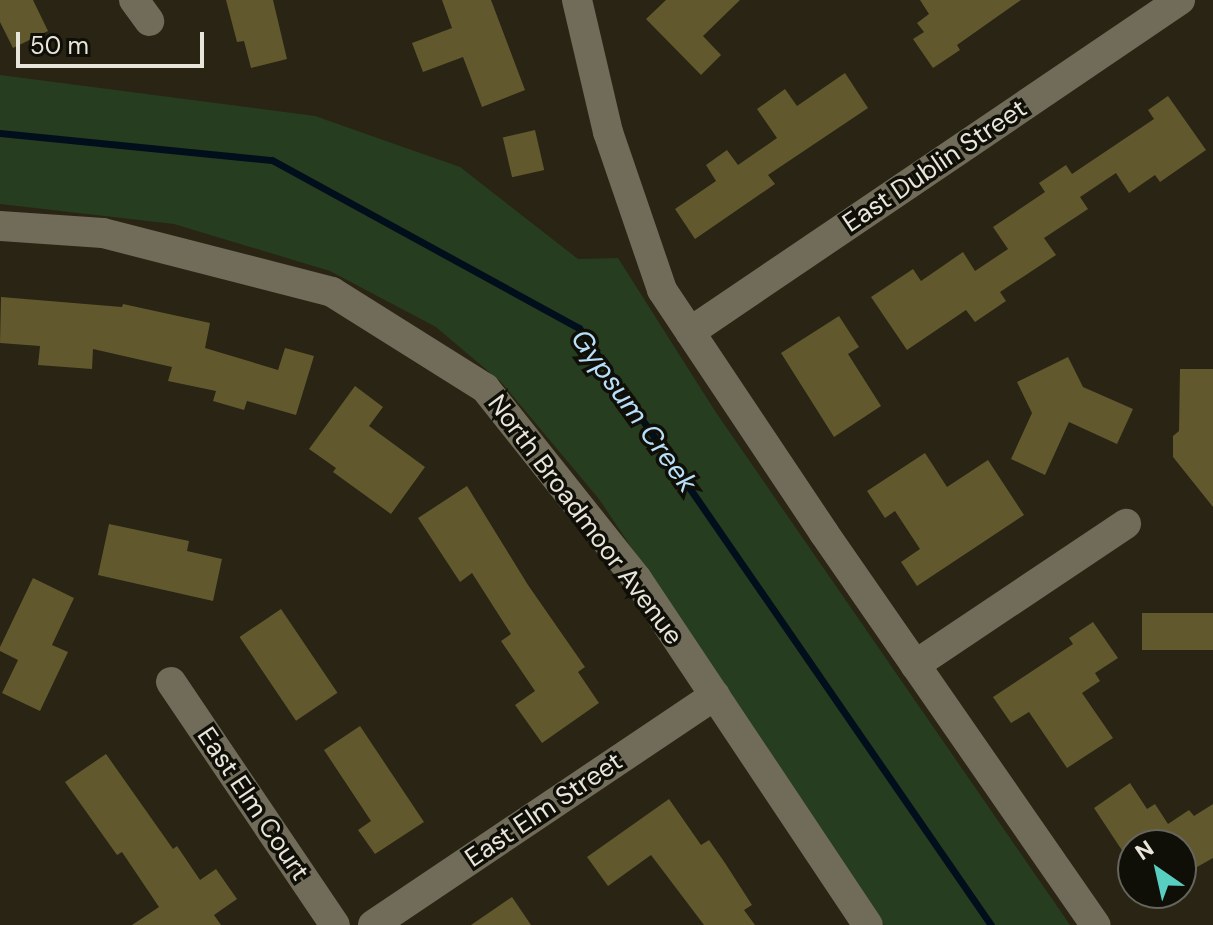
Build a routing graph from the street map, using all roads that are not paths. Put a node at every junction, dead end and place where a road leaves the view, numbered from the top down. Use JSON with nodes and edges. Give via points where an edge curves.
{"nodes":[{"id":1,"x":577,"y":0,"type":"edge"},
{"id":2,"x":1180,"y":0,"type":"edge"},
{"id":3,"x":0,"y":226,"type":"edge"},
{"id":4,"x":690,"y":332,"type":"junction"},
{"id":5,"x":1126,"y":524,"type":"dead end"},
{"id":6,"x":915,"y":665,"type":"junction"},
{"id":7,"x":171,"y":682,"type":"dead end"},
{"id":8,"x":715,"y":695,"type":"junction"},
{"id":9,"x":335,"y":925,"type":"edge"},
{"id":10,"x":373,"y":925,"type":"edge"},
{"id":11,"x":868,"y":925,"type":"edge"},
{"id":12,"x":1095,"y":925,"type":"edge"}],
"edges":[{"from":1,"to":4,"type":"street","via":[[608,132],[662,290]]},
{"from":2,"to":4,"type":"street","name":"East Dublin Street"},
{"from":3,"to":8,"type":"street","name":"North Broadmoor Avenue","via":[[103,233],[332,292],[485,388],[637,579]]},
{"from":4,"to":6,"type":"street"},
{"from":5,"to":6,"type":"street"},
{"from":6,"to":12,"type":"street"},
{"from":7,"to":9,"type":"street","name":"East Elm Court"},
{"from":8,"to":10,"type":"street","name":"East Elm Street"},
{"from":8,"to":11,"type":"street","name":"North Broadmoor Avenue"}]}
